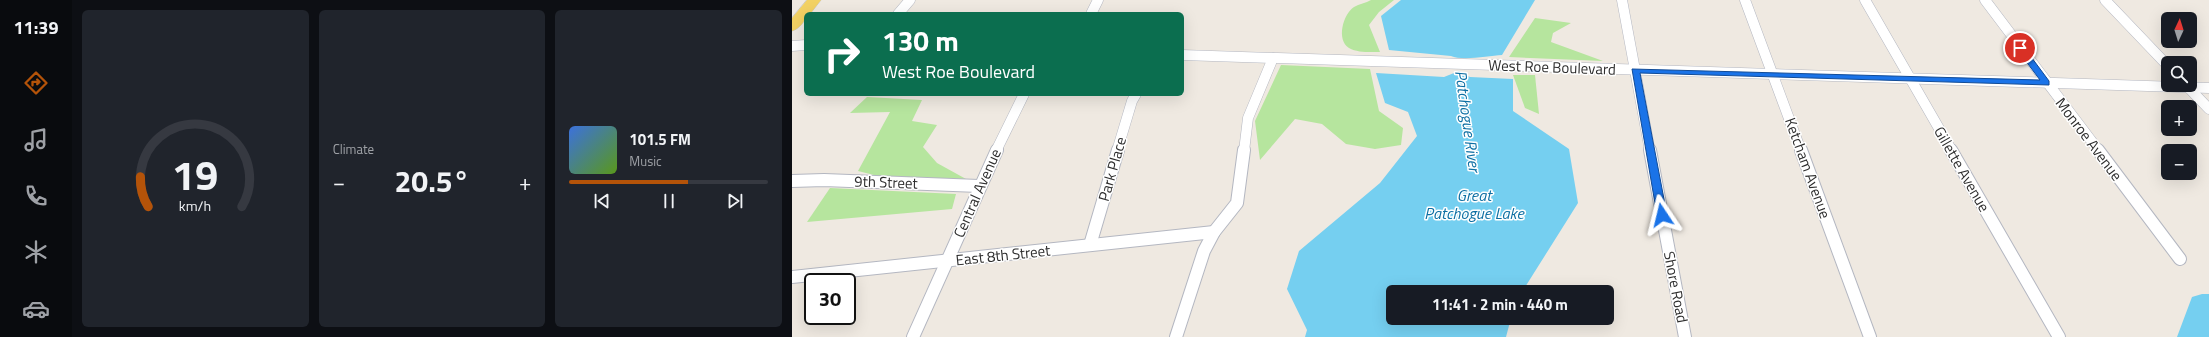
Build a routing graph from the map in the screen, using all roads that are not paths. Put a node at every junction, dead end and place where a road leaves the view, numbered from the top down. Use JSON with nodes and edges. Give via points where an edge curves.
{"nodes":[{"id":1,"x":814,"y":0,"type":"edge"},
{"id":2,"x":910,"y":0,"type":"edge"},
{"id":3,"x":1098,"y":0,"type":"edge"},
{"id":4,"x":1622,"y":0,"type":"edge"},
{"id":5,"x":1745,"y":0,"type":"edge"},
{"id":6,"x":1865,"y":0,"type":"edge"},
{"id":7,"x":1985,"y":0,"type":"edge"},
{"id":8,"x":2106,"y":0,"type":"edge"},
{"id":9,"x":804,"y":12,"type":"edge"},
{"id":10,"x":804,"y":12,"type":"edge"},
{"id":11,"x":900,"y":12,"type":"edge"},
{"id":12,"x":1092,"y":12,"type":"edge"},
{"id":13,"x":792,"y":27,"type":"edge"},
{"id":14,"x":804,"y":45,"type":"edge"},
{"id":15,"x":792,"y":46,"type":"edge"},
{"id":16,"x":1184,"y":55,"type":"edge"},
{"id":17,"x":1273,"y":58,"type":"junction"},
{"id":18,"x":2161,"y":59,"type":"edge"},
{"id":19,"x":1635,"y":70,"type":"junction"},
{"id":20,"x":1773,"y":75,"type":"junction"},
{"id":21,"x":1910,"y":79,"type":"junction"},
{"id":22,"x":2047,"y":83,"type":"junction"},
{"id":23,"x":2161,"y":85,"type":"edge"},
{"id":24,"x":2197,"y":87,"type":"edge"},
{"id":25,"x":2209,"y":88,"type":"edge"},
{"id":26,"x":2193,"y":92,"type":"edge"},
{"id":27,"x":1023,"y":96,"type":"edge"},
{"id":28,"x":1135,"y":96,"type":"edge"},
{"id":29,"x":2209,"y":109,"type":"edge"},
{"id":30,"x":792,"y":181,"type":"edge"},
{"id":31,"x":979,"y":186,"type":"junction"},
{"id":32,"x":1214,"y":232,"type":"junction"},
{"id":33,"x":1090,"y":245,"type":"junction"},
{"id":34,"x":2180,"y":260,"type":"dead end"},
{"id":35,"x":946,"y":261,"type":"junction"},
{"id":36,"x":792,"y":277,"type":"edge"},
{"id":37,"x":913,"y":337,"type":"edge"},
{"id":38,"x":1176,"y":337,"type":"edge"},
{"id":39,"x":1685,"y":337,"type":"edge"},
{"id":40,"x":1870,"y":337,"type":"edge"},
{"id":41,"x":2059,"y":337,"type":"edge"}],
"edges":[{"from":1,"to":10,"type":"main road"},
{"from":2,"to":11,"type":"street"},
{"from":3,"to":12,"type":"street"},
{"from":4,"to":19,"type":"street","name":"Shore Road"},
{"from":5,"to":20,"type":"street","name":"Ketcham Avenue"},
{"from":6,"to":21,"type":"street","name":"Gillette Avenue"},
{"from":7,"to":22,"type":"street","name":"Monroe Avenue"},
{"from":8,"to":18,"type":"street"},
{"from":9,"to":13,"type":"main road"},
{"from":14,"to":15,"type":"street"},
{"from":16,"to":17,"type":"street","name":"West Roe Boulevard"},
{"from":17,"to":19,"type":"street","name":"West Roe Boulevard"},
{"from":17,"to":32,"type":"street","via":[[1248,118],[1237,203]]},
{"from":19,"to":20,"type":"street","name":"West Roe Boulevard"},
{"from":19,"to":39,"type":"street","name":"Shore Road"},
{"from":20,"to":21,"type":"street","name":"West Roe Boulevard"},
{"from":20,"to":40,"type":"street","name":"Ketcham Avenue"},
{"from":21,"to":22,"type":"street","name":"West Roe Boulevard"},
{"from":21,"to":41,"type":"street","name":"Gillette Avenue"},
{"from":22,"to":23,"type":"street","name":"West Roe Boulevard"},
{"from":22,"to":34,"type":"street","name":"Monroe Avenue"},
{"from":24,"to":25,"type":"street","name":"West Roe Boulevard"},
{"from":26,"to":29,"type":"street"},
{"from":27,"to":31,"type":"street","name":"Central Avenue"},
{"from":28,"to":33,"type":"street","name":"Park Place"},
{"from":30,"to":31,"type":"street","name":"9th Street","via":[[836,180]]},
{"from":31,"to":35,"type":"street","name":"Central Avenue"},
{"from":32,"to":33,"type":"street","name":"East 8th Street"},
{"from":32,"to":38,"type":"street","via":[[1204,251]]},
{"from":33,"to":35,"type":"street","name":"East 8th Street"},
{"from":35,"to":36,"type":"street","name":"East 8th Street"},
{"from":35,"to":37,"type":"street","name":"Central Avenue"}]}
